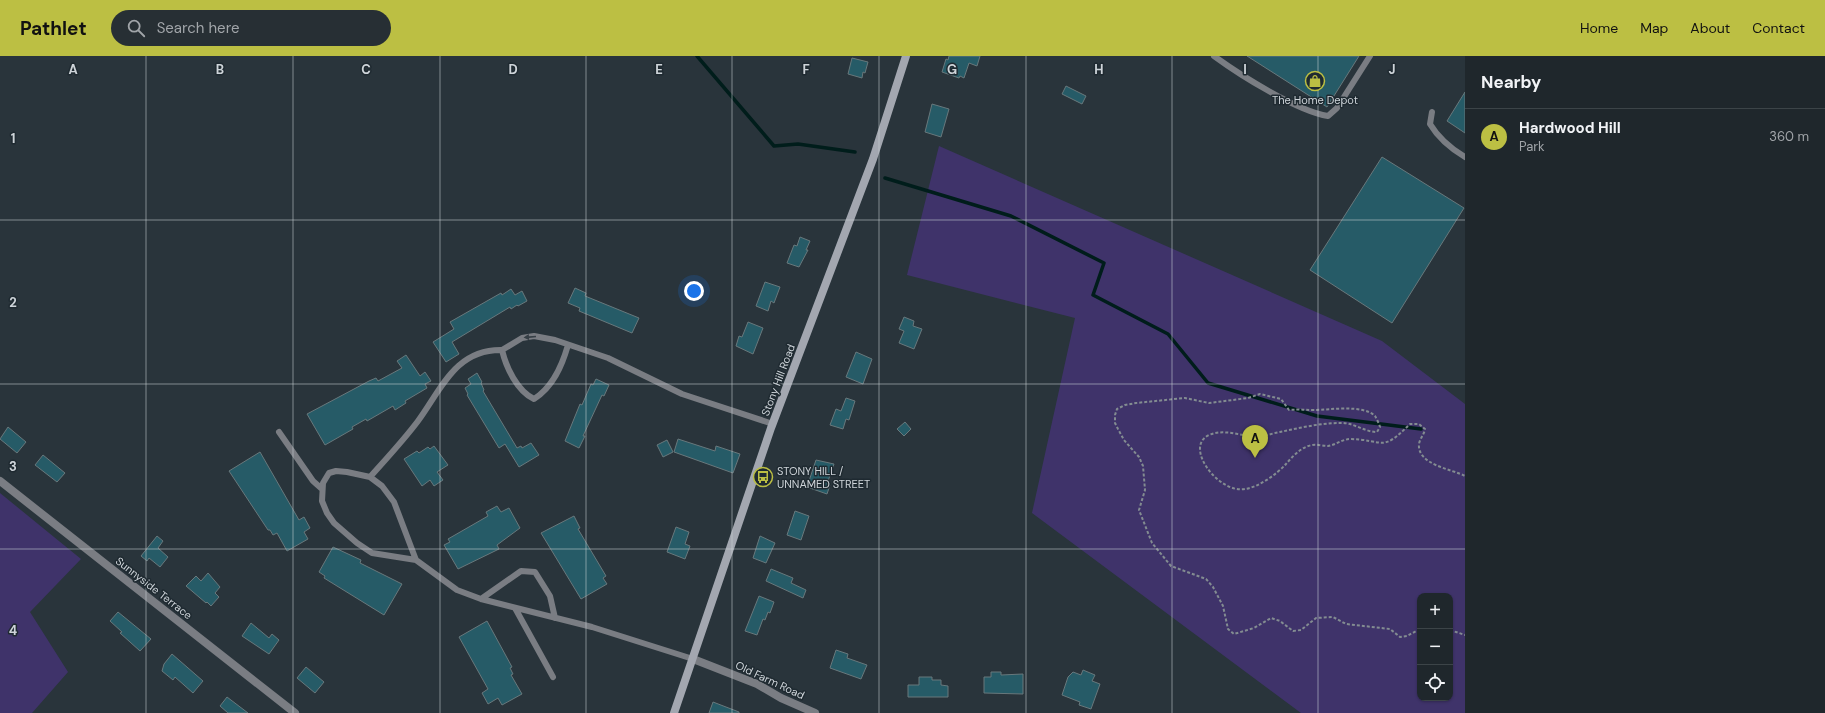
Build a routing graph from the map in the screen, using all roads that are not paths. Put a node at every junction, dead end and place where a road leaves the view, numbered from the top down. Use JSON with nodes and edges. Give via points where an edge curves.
{"nodes":[{"id":1,"x":906,"y":56,"type":"edge"},
{"id":2,"x":1214,"y":56,"type":"edge"},
{"id":3,"x":1370,"y":56,"type":"edge"},
{"id":4,"x":1432,"y":112,"type":"dead end"},
{"id":5,"x":1465,"y":157,"type":"edge"},
{"id":6,"x":568,"y":345,"type":"junction"},
{"id":7,"x":502,"y":350,"type":"junction"},
{"id":8,"x":773,"y":424,"type":"junction"},
{"id":9,"x":279,"y":432,"type":"dead end"},
{"id":10,"x":370,"y":477,"type":"junction"},
{"id":11,"x":0,"y":481,"type":"edge"},
{"id":12,"x":322,"y":489,"type":"junction"},
{"id":13,"x":416,"y":560,"type":"junction"},
{"id":14,"x":480,"y":599,"type":"junction"},
{"id":15,"x":515,"y":608,"type":"junction"},
{"id":16,"x":555,"y":618,"type":"junction"},
{"id":17,"x":693,"y":659,"type":"junction"},
{"id":18,"x":553,"y":678,"type":"dead end"},
{"id":19,"x":295,"y":713,"type":"edge"},
{"id":20,"x":674,"y":713,"type":"edge"},
{"id":21,"x":815,"y":713,"type":"edge"}],
"edges":[{"from":1,"to":8,"type":"main road","name":"Stony Hill Road","via":[[873,159]]},
{"from":2,"to":3,"type":"lane","via":[[1276,94],[1316,114],[1328,116],[1337,108]]},
{"from":4,"to":5,"type":"lane","via":[[1430,124],[1436,135],[1446,146]]},
{"from":6,"to":7,"type":"lane","one_way":true,"via":[[534,336],[522,338]]},
{"from":6,"to":7,"type":"lane","via":[[563,363],[550,385],[534,399],[524,392],[506,364]]},
{"from":6,"to":8,"type":"lane","via":[[587,349],[608,358],[682,394]]},
{"from":7,"to":10,"type":"lane","via":[[484,352],[456,367],[418,422]]},
{"from":8,"to":17,"type":"main road","name":"Stony Hill Road"},
{"from":9,"to":12,"type":"lane","via":[[313,481]]},
{"from":10,"to":12,"type":"lane","via":[[336,471],[329,473]]},
{"from":10,"to":13,"type":"lane","via":[[382,486],[394,502]]},
{"from":11,"to":19,"type":"street","name":"Sunnyside Terrace"},
{"from":12,"to":13,"type":"lane","via":[[322,501],[327,513],[334,523],[357,543],[372,553]]},
{"from":13,"to":14,"type":"lane","via":[[457,590]]},
{"from":14,"to":15,"type":"lane"},
{"from":14,"to":16,"type":"lane","via":[[521,571],[535,572],[550,596]]},
{"from":15,"to":16,"type":"lane"},
{"from":15,"to":18,"type":"lane"},
{"from":16,"to":17,"type":"lane"},
{"from":17,"to":20,"type":"main road","name":"Stony Hill Road"},
{"from":17,"to":21,"type":"street","name":"Old Farm Road","via":[[756,684]]}]}
